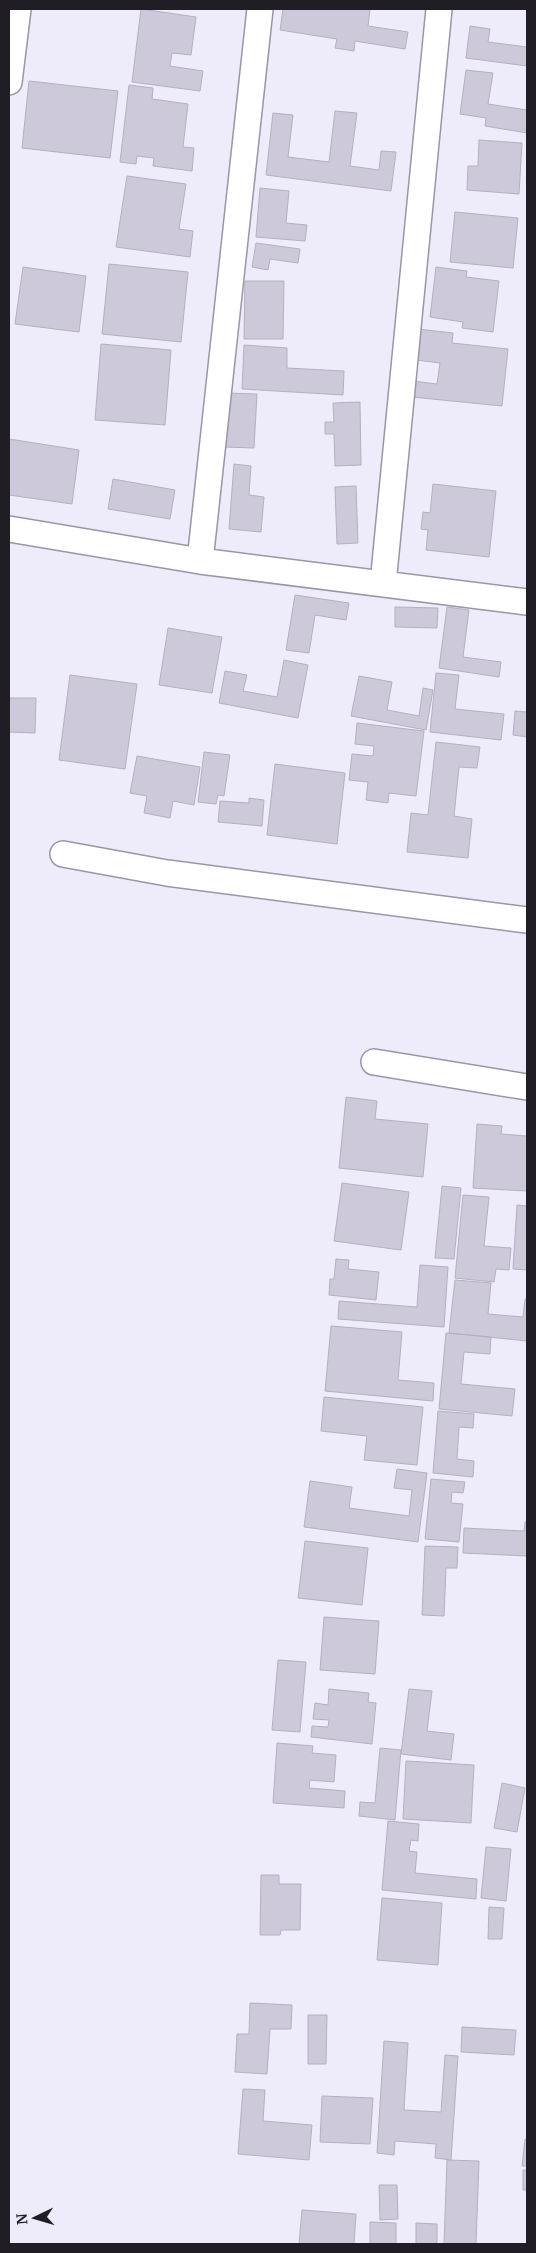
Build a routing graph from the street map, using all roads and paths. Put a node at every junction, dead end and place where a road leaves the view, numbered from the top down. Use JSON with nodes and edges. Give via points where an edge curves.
{"nodes":[{"id":1,"x":18,"y":9,"type":"edge"},
{"id":2,"x":260,"y":9,"type":"edge"},
{"id":3,"x":439,"y":9,"type":"edge"},
{"id":4,"x":9,"y":82,"type":"edge"},
{"id":5,"x":9,"y":529,"type":"edge"},
{"id":6,"x":200,"y":562,"type":"junction"},
{"id":7,"x":383,"y":584,"type":"junction"},
{"id":8,"x":527,"y":602,"type":"edge"},
{"id":9,"x":63,"y":854,"type":"dead end"},
{"id":10,"x":527,"y":920,"type":"edge"},
{"id":11,"x":374,"y":1062,"type":"dead end"},
{"id":12,"x":527,"y":1087,"type":"edge"}],
"edges":[{"from":1,"to":4,"type":"street"},
{"from":2,"to":6,"type":"street"},
{"from":3,"to":7,"type":"street"},
{"from":5,"to":6,"type":"street"},
{"from":6,"to":7,"type":"street"},
{"from":7,"to":8,"type":"street"},
{"from":9,"to":10,"type":"street","via":[[167,873]]},
{"from":11,"to":12,"type":"street"}]}
